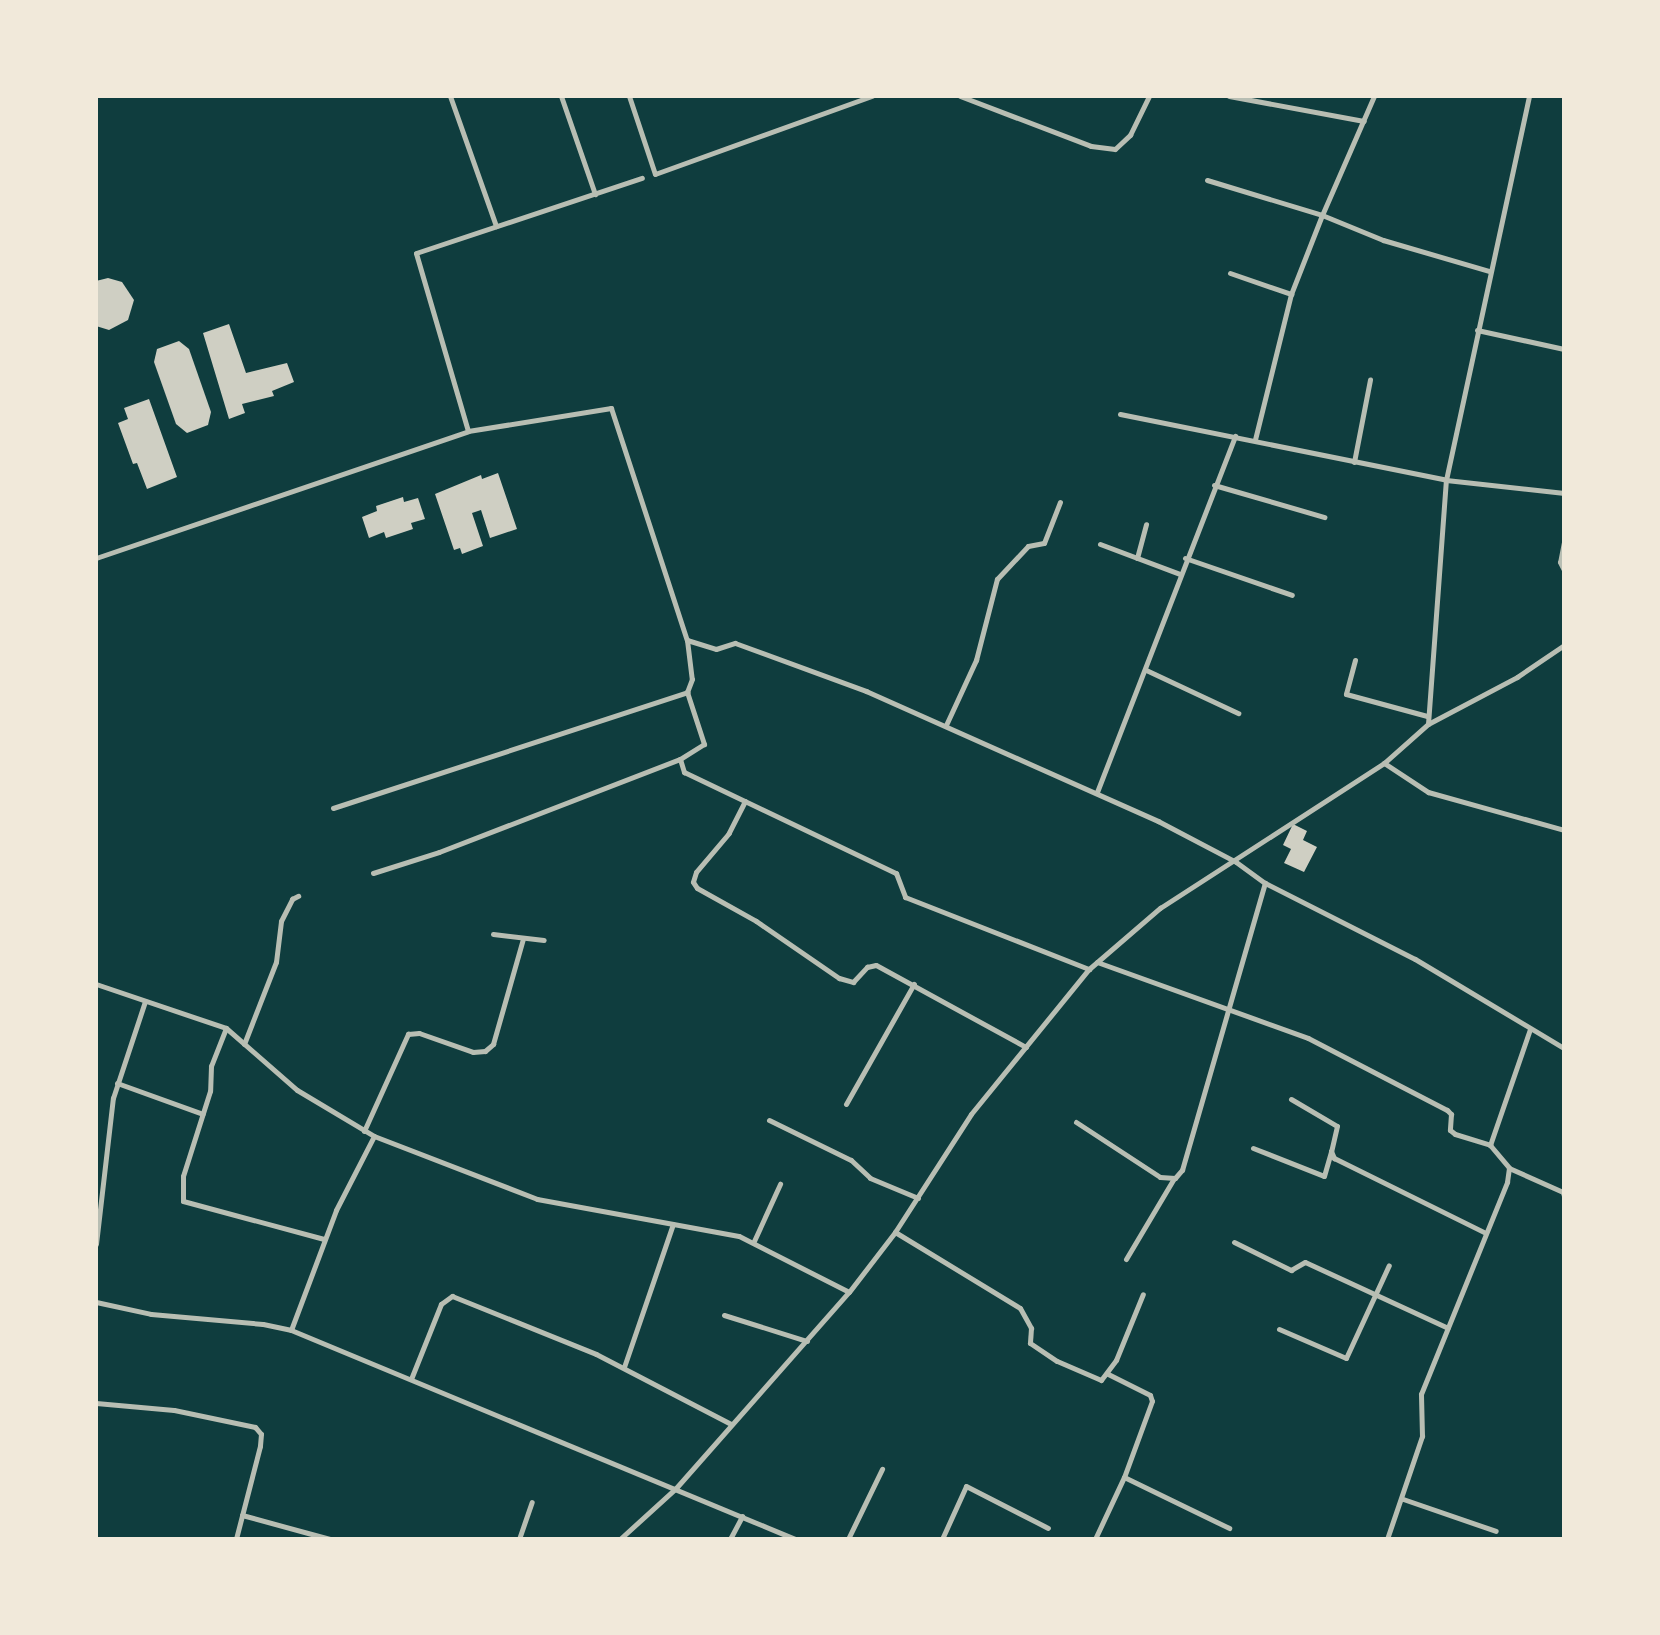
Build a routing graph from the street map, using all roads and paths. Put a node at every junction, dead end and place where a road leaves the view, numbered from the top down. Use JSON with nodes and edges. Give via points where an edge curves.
{"nodes":[{"id":1,"x":450,"y":96,"type":"edge"},
{"id":2,"x":561,"y":96,"type":"edge"},
{"id":3,"x":629,"y":96,"type":"edge"},
{"id":4,"x":872,"y":96,"type":"edge"},
{"id":5,"x":960,"y":96,"type":"edge"},
{"id":6,"x":1149,"y":96,"type":"edge"},
{"id":7,"x":1229,"y":96,"type":"edge"},
{"id":8,"x":1374,"y":96,"type":"edge"},
{"id":9,"x":1529,"y":96,"type":"edge"},
{"id":10,"x":1364,"y":121,"type":"junction"},
{"id":11,"x":642,"y":178,"type":"dead end"},
{"id":12,"x":1207,"y":180,"type":"dead end"},
{"id":13,"x":595,"y":194,"type":"junction"},
{"id":14,"x":1322,"y":215,"type":"junction"},
{"id":15,"x":496,"y":226,"type":"junction"},
{"id":16,"x":1489,"y":271,"type":"junction"},
{"id":17,"x":1230,"y":273,"type":"dead end"},
{"id":18,"x":1291,"y":294,"type":"junction"},
{"id":19,"x":1477,"y":330,"type":"junction"},
{"id":20,"x":1564,"y":349,"type":"edge"},
{"id":21,"x":1370,"y":380,"type":"dead end"},
{"id":22,"x":1120,"y":414,"type":"dead end"},
{"id":23,"x":468,"y":431,"type":"junction"},
{"id":24,"x":1235,"y":436,"type":"junction"},
{"id":25,"x":1255,"y":440,"type":"junction"},
{"id":26,"x":1354,"y":462,"type":"junction"},
{"id":27,"x":1446,"y":480,"type":"junction"},
{"id":28,"x":1214,"y":485,"type":"junction"},
{"id":29,"x":1564,"y":493,"type":"edge"},
{"id":30,"x":1060,"y":502,"type":"dead end"},
{"id":31,"x":1324,"y":517,"type":"dead end"},
{"id":32,"x":1146,"y":524,"type":"dead end"},
{"id":33,"x":1564,"y":542,"type":"edge"},
{"id":34,"x":1100,"y":544,"type":"dead end"},
{"id":35,"x":96,"y":558,"type":"edge"},
{"id":36,"x":1137,"y":558,"type":"junction"},
{"id":37,"x":1185,"y":558,"type":"junction"},
{"id":38,"x":1564,"y":570,"type":"edge"},
{"id":39,"x":1180,"y":574,"type":"junction"},
{"id":40,"x":1292,"y":595,"type":"dead end"},
{"id":41,"x":687,"y":640,"type":"junction"},
{"id":42,"x":1564,"y":645,"type":"edge"},
{"id":43,"x":1355,"y":660,"type":"dead end"},
{"id":44,"x":1146,"y":670,"type":"junction"},
{"id":45,"x":687,"y":692,"type":"junction"},
{"id":46,"x":1238,"y":713,"type":"dead end"},
{"id":47,"x":1427,"y":716,"type":"junction"},
{"id":48,"x":1428,"y":724,"type":"junction"},
{"id":49,"x":946,"y":725,"type":"junction"},
{"id":50,"x":680,"y":759,"type":"junction"},
{"id":51,"x":1384,"y":763,"type":"junction"},
{"id":52,"x":1097,"y":792,"type":"junction"},
{"id":53,"x":745,"y":801,"type":"junction"},
{"id":54,"x":333,"y":808,"type":"dead end"},
{"id":55,"x":1564,"y":830,"type":"edge"},
{"id":56,"x":1236,"y":862,"type":"junction"},
{"id":57,"x":373,"y":873,"type":"dead end"},
{"id":58,"x":1265,"y":883,"type":"junction"},
{"id":59,"x":298,"y":896,"type":"dead end"},
{"id":60,"x":493,"y":934,"type":"dead end"},
{"id":61,"x":523,"y":939,"type":"junction"},
{"id":62,"x":544,"y":940,"type":"dead end"},
{"id":63,"x":1097,"y":962,"type":"junction"},
{"id":64,"x":1089,"y":969,"type":"junction"},
{"id":65,"x":96,"y":984,"type":"edge"},
{"id":66,"x":914,"y":984,"type":"junction"},
{"id":67,"x":145,"y":1001,"type":"junction"},
{"id":68,"x":1228,"y":1007,"type":"junction"},
{"id":69,"x":226,"y":1028,"type":"junction"},
{"id":70,"x":1530,"y":1029,"type":"junction"},
{"id":71,"x":244,"y":1044,"type":"junction"},
{"id":72,"x":1026,"y":1047,"type":"junction"},
{"id":73,"x":1564,"y":1048,"type":"edge"},
{"id":74,"x":117,"y":1083,"type":"junction"},
{"id":75,"x":1291,"y":1099,"type":"dead end"},
{"id":76,"x":846,"y":1104,"type":"dead end"},
{"id":77,"x":203,"y":1114,"type":"junction"},
{"id":78,"x":769,"y":1120,"type":"dead end"},
{"id":79,"x":1076,"y":1122,"type":"dead end"},
{"id":80,"x":364,"y":1131,"type":"junction"},
{"id":81,"x":374,"y":1136,"type":"junction"},
{"id":82,"x":1490,"y":1145,"type":"junction"},
{"id":83,"x":1253,"y":1148,"type":"dead end"},
{"id":84,"x":1331,"y":1151,"type":"junction"},
{"id":85,"x":1509,"y":1168,"type":"junction"},
{"id":86,"x":1175,"y":1178,"type":"junction"},
{"id":87,"x":780,"y":1184,"type":"dead end"},
{"id":88,"x":1564,"y":1196,"type":"edge"},
{"id":89,"x":918,"y":1198,"type":"junction"},
{"id":90,"x":673,"y":1224,"type":"junction"},
{"id":91,"x":895,"y":1232,"type":"junction"},
{"id":92,"x":1486,"y":1233,"type":"junction"},
{"id":93,"x":324,"y":1239,"type":"junction"},
{"id":94,"x":754,"y":1241,"type":"junction"},
{"id":95,"x":1234,"y":1242,"type":"dead end"},
{"id":96,"x":96,"y":1244,"type":"edge"},
{"id":97,"x":1126,"y":1259,"type":"dead end"},
{"id":98,"x":1389,"y":1265,"type":"dead end"},
{"id":99,"x":849,"y":1292,"type":"junction"},
{"id":100,"x":1143,"y":1294,"type":"dead end"},
{"id":101,"x":1377,"y":1294,"type":"junction"},
{"id":102,"x":96,"y":1302,"type":"edge"},
{"id":103,"x":724,"y":1315,"type":"dead end"},
{"id":104,"x":1448,"y":1328,"type":"junction"},
{"id":105,"x":1279,"y":1329,"type":"dead end"},
{"id":106,"x":291,"y":1330,"type":"junction"},
{"id":107,"x":807,"y":1341,"type":"junction"},
{"id":108,"x":624,"y":1368,"type":"junction"},
{"id":109,"x":1107,"y":1374,"type":"junction"},
{"id":110,"x":411,"y":1379,"type":"junction"},
{"id":111,"x":96,"y":1403,"type":"edge"},
{"id":112,"x":731,"y":1424,"type":"junction"},
{"id":113,"x":882,"y":1469,"type":"dead end"},
{"id":114,"x":1124,"y":1477,"type":"junction"},
{"id":115,"x":676,"y":1488,"type":"junction"},
{"id":116,"x":1403,"y":1499,"type":"junction"},
{"id":117,"x":532,"y":1502,"type":"dead end"},
{"id":118,"x":242,"y":1515,"type":"junction"},
{"id":119,"x":742,"y":1516,"type":"junction"},
{"id":120,"x":1048,"y":1528,"type":"dead end"},
{"id":121,"x":1229,"y":1528,"type":"dead end"},
{"id":122,"x":1496,"y":1531,"type":"dead end"},
{"id":123,"x":236,"y":1539,"type":"edge"},
{"id":124,"x":330,"y":1539,"type":"edge"},
{"id":125,"x":519,"y":1539,"type":"edge"},
{"id":126,"x":620,"y":1539,"type":"edge"},
{"id":127,"x":730,"y":1539,"type":"edge"},
{"id":128,"x":795,"y":1539,"type":"edge"},
{"id":129,"x":848,"y":1539,"type":"edge"},
{"id":130,"x":942,"y":1539,"type":"edge"},
{"id":131,"x":1095,"y":1539,"type":"edge"},
{"id":132,"x":1387,"y":1539,"type":"edge"}],
"edges":[{"from":1,"to":15,"type":"street"},
{"from":2,"to":13,"type":"street"},
{"from":3,"to":4,"type":"street","via":[[655,174]]},
{"from":5,"to":6,"type":"street","via":[[1106,149],[1125,143]]},
{"from":7,"to":10,"type":"street"},
{"from":8,"to":10,"type":"street"},
{"from":9,"to":16,"type":"street"},
{"from":10,"to":14,"type":"street"},
{"from":11,"to":13,"type":"street"},
{"from":12,"to":14,"type":"street"},
{"from":13,"to":15,"type":"street"},
{"from":14,"to":16,"type":"street","via":[[1383,240]]},
{"from":14,"to":18,"type":"street"},
{"from":15,"to":23,"type":"street","via":[[416,253]]},
{"from":16,"to":19,"type":"street"},
{"from":17,"to":18,"type":"street"},
{"from":18,"to":25,"type":"street"},
{"from":19,"to":20,"type":"street"},
{"from":19,"to":27,"type":"street"},
{"from":21,"to":26,"type":"street"},
{"from":22,"to":24,"type":"street"},
{"from":23,"to":35,"type":"street"},
{"from":23,"to":41,"type":"street","via":[[611,408]]},
{"from":24,"to":25,"type":"street"},
{"from":24,"to":28,"type":"street"},
{"from":25,"to":26,"type":"street"},
{"from":26,"to":27,"type":"street"},
{"from":27,"to":29,"type":"street"},
{"from":27,"to":47,"type":"street"},
{"from":28,"to":31,"type":"street"},
{"from":28,"to":37,"type":"street"},
{"from":30,"to":49,"type":"street","via":[[1044,543],[1028,546],[997,579],[976,660]]},
{"from":32,"to":36,"type":"street"},
{"from":33,"to":38,"type":"street"},
{"from":34,"to":36,"type":"street"},
{"from":36,"to":39,"type":"street"},
{"from":37,"to":39,"type":"street"},
{"from":37,"to":40,"type":"street"},
{"from":39,"to":44,"type":"street"},
{"from":41,"to":45,"type":"street","via":[[692,679]]},
{"from":41,"to":49,"type":"street","via":[[716,649],[735,643]]},
{"from":42,"to":48,"type":"street","via":[[1517,677]]},
{"from":43,"to":47,"type":"street","via":[[1346,694]]},
{"from":44,"to":46,"type":"street"},
{"from":44,"to":52,"type":"street"},
{"from":45,"to":50,"type":"street","via":[[704,744]]},
{"from":45,"to":54,"type":"street"},
{"from":47,"to":48,"type":"street"},
{"from":48,"to":51,"type":"street"},
{"from":49,"to":52,"type":"street"},
{"from":50,"to":53,"type":"street","via":[[684,772]]},
{"from":50,"to":57,"type":"street"},
{"from":51,"to":55,"type":"street","via":[[1428,792]]},
{"from":51,"to":56,"type":"street"},
{"from":52,"to":56,"type":"street"},
{"from":53,"to":64,"type":"street","via":[[896,873],[905,897]]},
{"from":53,"to":66,"type":"street","via":[[729,833],[696,872],[697,888],[848,982],[873,965]]},
{"from":56,"to":58,"type":"street"},
{"from":56,"to":63,"type":"street","via":[[1160,908]]},
{"from":58,"to":68,"type":"street"},
{"from":58,"to":70,"type":"street","via":[[1415,959]]},
{"from":59,"to":71,"type":"street","via":[[281,921],[276,962]]},
{"from":60,"to":61,"type":"street"},
{"from":61,"to":62,"type":"street"},
{"from":61,"to":80,"type":"street","via":[[493,1044],[473,1052],[408,1034]]},
{"from":63,"to":64,"type":"street"},
{"from":63,"to":68,"type":"street"},
{"from":64,"to":72,"type":"street"},
{"from":65,"to":67,"type":"street"},
{"from":66,"to":72,"type":"street"},
{"from":66,"to":76,"type":"street"},
{"from":67,"to":69,"type":"street"},
{"from":67,"to":74,"type":"street"},
{"from":68,"to":82,"type":"street","via":[[1308,1038],[1447,1110],[1450,1130]]},
{"from":68,"to":86,"type":"street","via":[[1182,1170]]},
{"from":69,"to":71,"type":"street"},
{"from":69,"to":77,"type":"street","via":[[211,1066]]},
{"from":70,"to":73,"type":"street"},
{"from":70,"to":82,"type":"street"},
{"from":71,"to":80,"type":"street","via":[[297,1090]]},
{"from":72,"to":89,"type":"street","via":[[971,1114]]},
{"from":74,"to":77,"type":"street"},
{"from":74,"to":96,"type":"street"},
{"from":75,"to":84,"type":"street","via":[[1337,1126]]},
{"from":77,"to":93,"type":"street","via":[[183,1176],[183,1201]]},
{"from":78,"to":89,"type":"street","via":[[851,1160],[870,1178]]},
{"from":79,"to":86,"type":"street","via":[[1160,1177]]},
{"from":80,"to":81,"type":"street"},
{"from":81,"to":90,"type":"street","via":[[514,1193]]},
{"from":81,"to":93,"type":"street"},
{"from":82,"to":85,"type":"street"},
{"from":83,"to":84,"type":"street","via":[[1324,1176]]},
{"from":84,"to":92,"type":"street","via":[[1338,1161]]},
{"from":85,"to":88,"type":"street"},
{"from":85,"to":92,"type":"street"},
{"from":86,"to":97,"type":"street"},
{"from":87,"to":94,"type":"street"},
{"from":89,"to":91,"type":"street"},
{"from":90,"to":94,"type":"street"},
{"from":90,"to":108,"type":"street"},
{"from":91,"to":99,"type":"street"},
{"from":91,"to":109,"type":"street","via":[[1020,1308],[1031,1328],[1030,1343],[1078,1371],[1101,1380]]},
{"from":92,"to":104,"type":"street"},
{"from":93,"to":106,"type":"street"},
{"from":94,"to":99,"type":"street"},
{"from":95,"to":101,"type":"street","via":[[1291,1270],[1305,1262]]},
{"from":98,"to":101,"type":"street"},
{"from":99,"to":107,"type":"street"},
{"from":100,"to":109,"type":"street"},
{"from":101,"to":104,"type":"street"},
{"from":101,"to":105,"type":"street","via":[[1346,1358]]},
{"from":102,"to":106,"type":"street","via":[[151,1314]]},
{"from":103,"to":107,"type":"street"},
{"from":104,"to":116,"type":"street","via":[[1421,1394],[1422,1436]]},
{"from":106,"to":110,"type":"street"},
{"from":107,"to":112,"type":"street"},
{"from":108,"to":110,"type":"street","via":[[452,1296],[441,1304]]},
{"from":108,"to":112,"type":"street"},
{"from":109,"to":114,"type":"street","via":[[1150,1395],[1152,1401]]},
{"from":110,"to":115,"type":"street"},
{"from":111,"to":118,"type":"street","via":[[174,1410],[255,1427],[261,1439]]},
{"from":112,"to":115,"type":"street"},
{"from":113,"to":129,"type":"street"},
{"from":114,"to":121,"type":"street"},
{"from":114,"to":131,"type":"street"},
{"from":115,"to":119,"type":"street"},
{"from":115,"to":126,"type":"street"},
{"from":116,"to":122,"type":"street"},
{"from":116,"to":132,"type":"street"},
{"from":117,"to":125,"type":"street"},
{"from":118,"to":123,"type":"street"},
{"from":118,"to":124,"type":"street"},
{"from":119,"to":127,"type":"street"},
{"from":119,"to":128,"type":"street"},
{"from":120,"to":130,"type":"street","via":[[966,1486]]}]}
